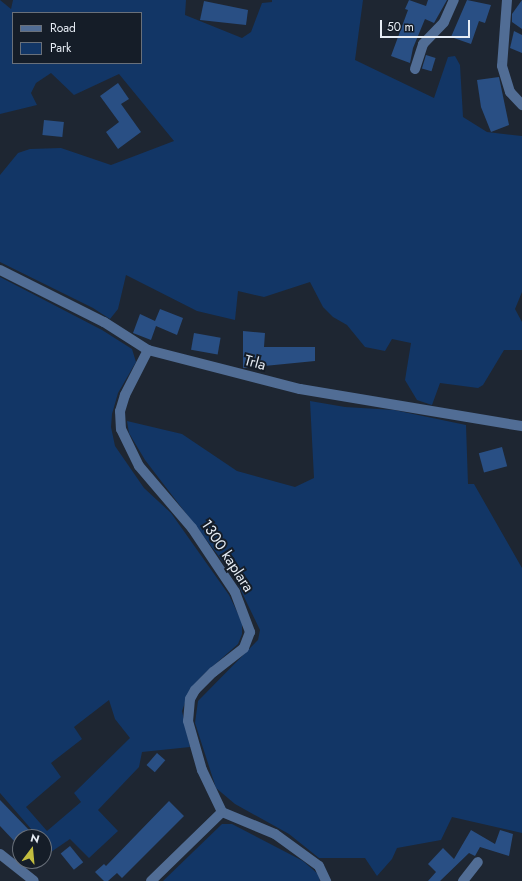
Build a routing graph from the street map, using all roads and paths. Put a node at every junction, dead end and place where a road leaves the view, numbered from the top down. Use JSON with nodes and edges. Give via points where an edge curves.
{"nodes":[{"id":1,"x":454,"y":0,"type":"edge"},
{"id":2,"x":507,"y":0,"type":"edge"},
{"id":3,"x":414,"y":69,"type":"dead end"},
{"id":4,"x":522,"y":105,"type":"edge"},
{"id":5,"x":0,"y":270,"type":"edge"},
{"id":6,"x":148,"y":350,"type":"junction"},
{"id":7,"x":522,"y":426,"type":"edge"},
{"id":8,"x":222,"y":812,"type":"junction"},
{"id":9,"x":0,"y":854,"type":"edge"},
{"id":10,"x":478,"y":862,"type":"dead end"},
{"id":11,"x":34,"y":881,"type":"edge"},
{"id":12,"x":151,"y":881,"type":"edge"},
{"id":13,"x":326,"y":881,"type":"edge"},
{"id":14,"x":463,"y":881,"type":"edge"}],
"edges":[{"from":1,"to":3,"type":"street","via":[[444,22],[423,44]]},
{"from":2,"to":4,"type":"street","via":[[502,66],[510,92]]},
{"from":5,"to":6,"type":"street","name":"Trla","via":[[104,322]]},
{"from":6,"to":7,"type":"street","name":"Trla","via":[[293,388]]},
{"from":6,"to":8,"type":"street","name":"1300 kaplara","via":[[125,395],[120,412],[121,429],[140,466],[192,528],[235,592],[250,632],[244,648],[214,672],[195,690],[190,699],[188,721],[192,740],[202,770]]},
{"from":8,"to":12,"type":"street"},
{"from":8,"to":13,"type":"street","via":[[275,834],[319,866]]},
{"from":9,"to":11,"type":"street"},
{"from":10,"to":14,"type":"street"}]}
